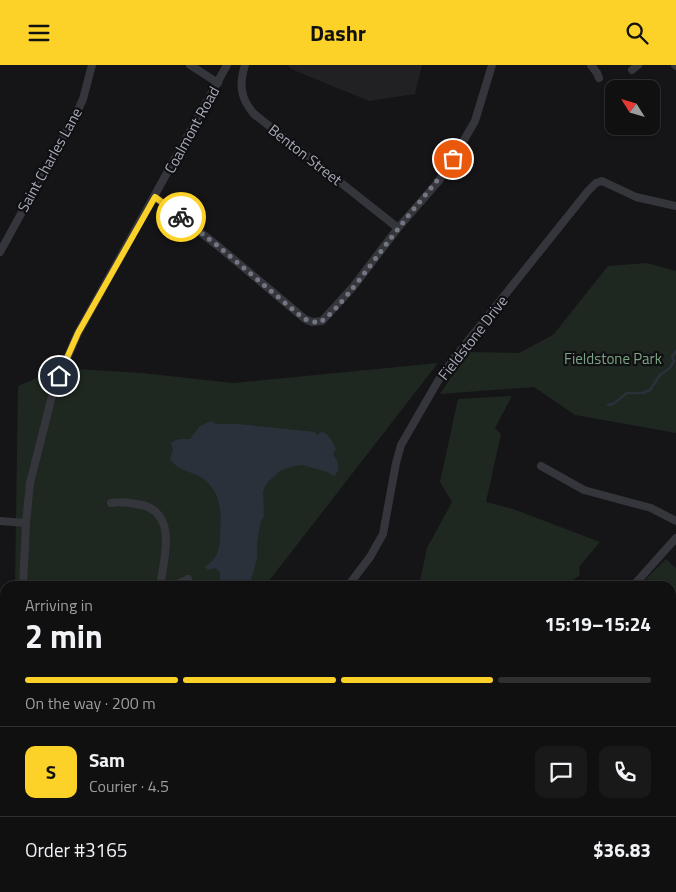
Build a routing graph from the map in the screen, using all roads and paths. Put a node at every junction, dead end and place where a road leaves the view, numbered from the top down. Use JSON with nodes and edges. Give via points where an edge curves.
{"nodes":[{"id":1,"x":92,"y":65,"type":"edge"},
{"id":2,"x":190,"y":65,"type":"edge"},
{"id":3,"x":227,"y":65,"type":"edge"},
{"id":4,"x":245,"y":65,"type":"edge"},
{"id":5,"x":492,"y":65,"type":"edge"},
{"id":6,"x":591,"y":65,"type":"edge"},
{"id":7,"x":599,"y":78,"type":"dead end"},
{"id":8,"x":218,"y":83,"type":"junction"},
{"id":9,"x":155,"y":197,"type":"junction"},
{"id":10,"x":676,"y":206,"type":"edge"},
{"id":11,"x":398,"y":228,"type":"junction"},
{"id":12,"x":0,"y":252,"type":"edge"},
{"id":13,"x":541,"y":466,"type":"dead end"},
{"id":14,"x":111,"y":503,"type":"dead end"},
{"id":15,"x":0,"y":521,"type":"edge"},
{"id":16,"x":676,"y":521,"type":"edge"},
{"id":17,"x":26,"y":523,"type":"junction"},
{"id":18,"x":676,"y":538,"type":"edge"},
{"id":19,"x":188,"y":579,"type":"dead end"},
{"id":20,"x":23,"y":581,"type":"edge"},
{"id":21,"x":161,"y":581,"type":"edge"},
{"id":22,"x":184,"y":581,"type":"edge"},
{"id":23,"x":352,"y":581,"type":"edge"},
{"id":24,"x":637,"y":581,"type":"edge"}],
"edges":[{"from":1,"to":12,"type":"street","name":"Saint Charles Lane","via":[[78,110]]},
{"from":2,"to":8,"type":"street"},
{"from":3,"to":8,"type":"street","name":"Coalmont Road"},
{"from":4,"to":11,"type":"street","name":"Benton Street","via":[[241,91],[254,114]]},
{"from":5,"to":11,"type":"street","via":[[475,121],[463,144],[438,182]]},
{"from":6,"to":7,"type":"street"},
{"from":8,"to":9,"type":"street","name":"Coalmont Road"},
{"from":9,"to":11,"type":"street","via":[[304,319],[318,323],[353,287]]},
{"from":9,"to":17,"type":"street","name":"Coalmont Road","via":[[63,364],[30,483]]},
{"from":10,"to":23,"type":"street","name":"Fieldstone Drive","via":[[636,197],[602,181],[588,191],[438,381],[398,454],[380,541]]},
{"from":13,"to":16,"type":"street","via":[[584,490],[651,508]]},
{"from":14,"to":21,"type":"street","via":[[122,501],[152,508],[161,518],[166,540]]},
{"from":15,"to":17,"type":"street"},
{"from":17,"to":20,"type":"street","name":"Coalmont Road"},
{"from":18,"to":24,"type":"street"},
{"from":19,"to":22,"type":"street"}]}
